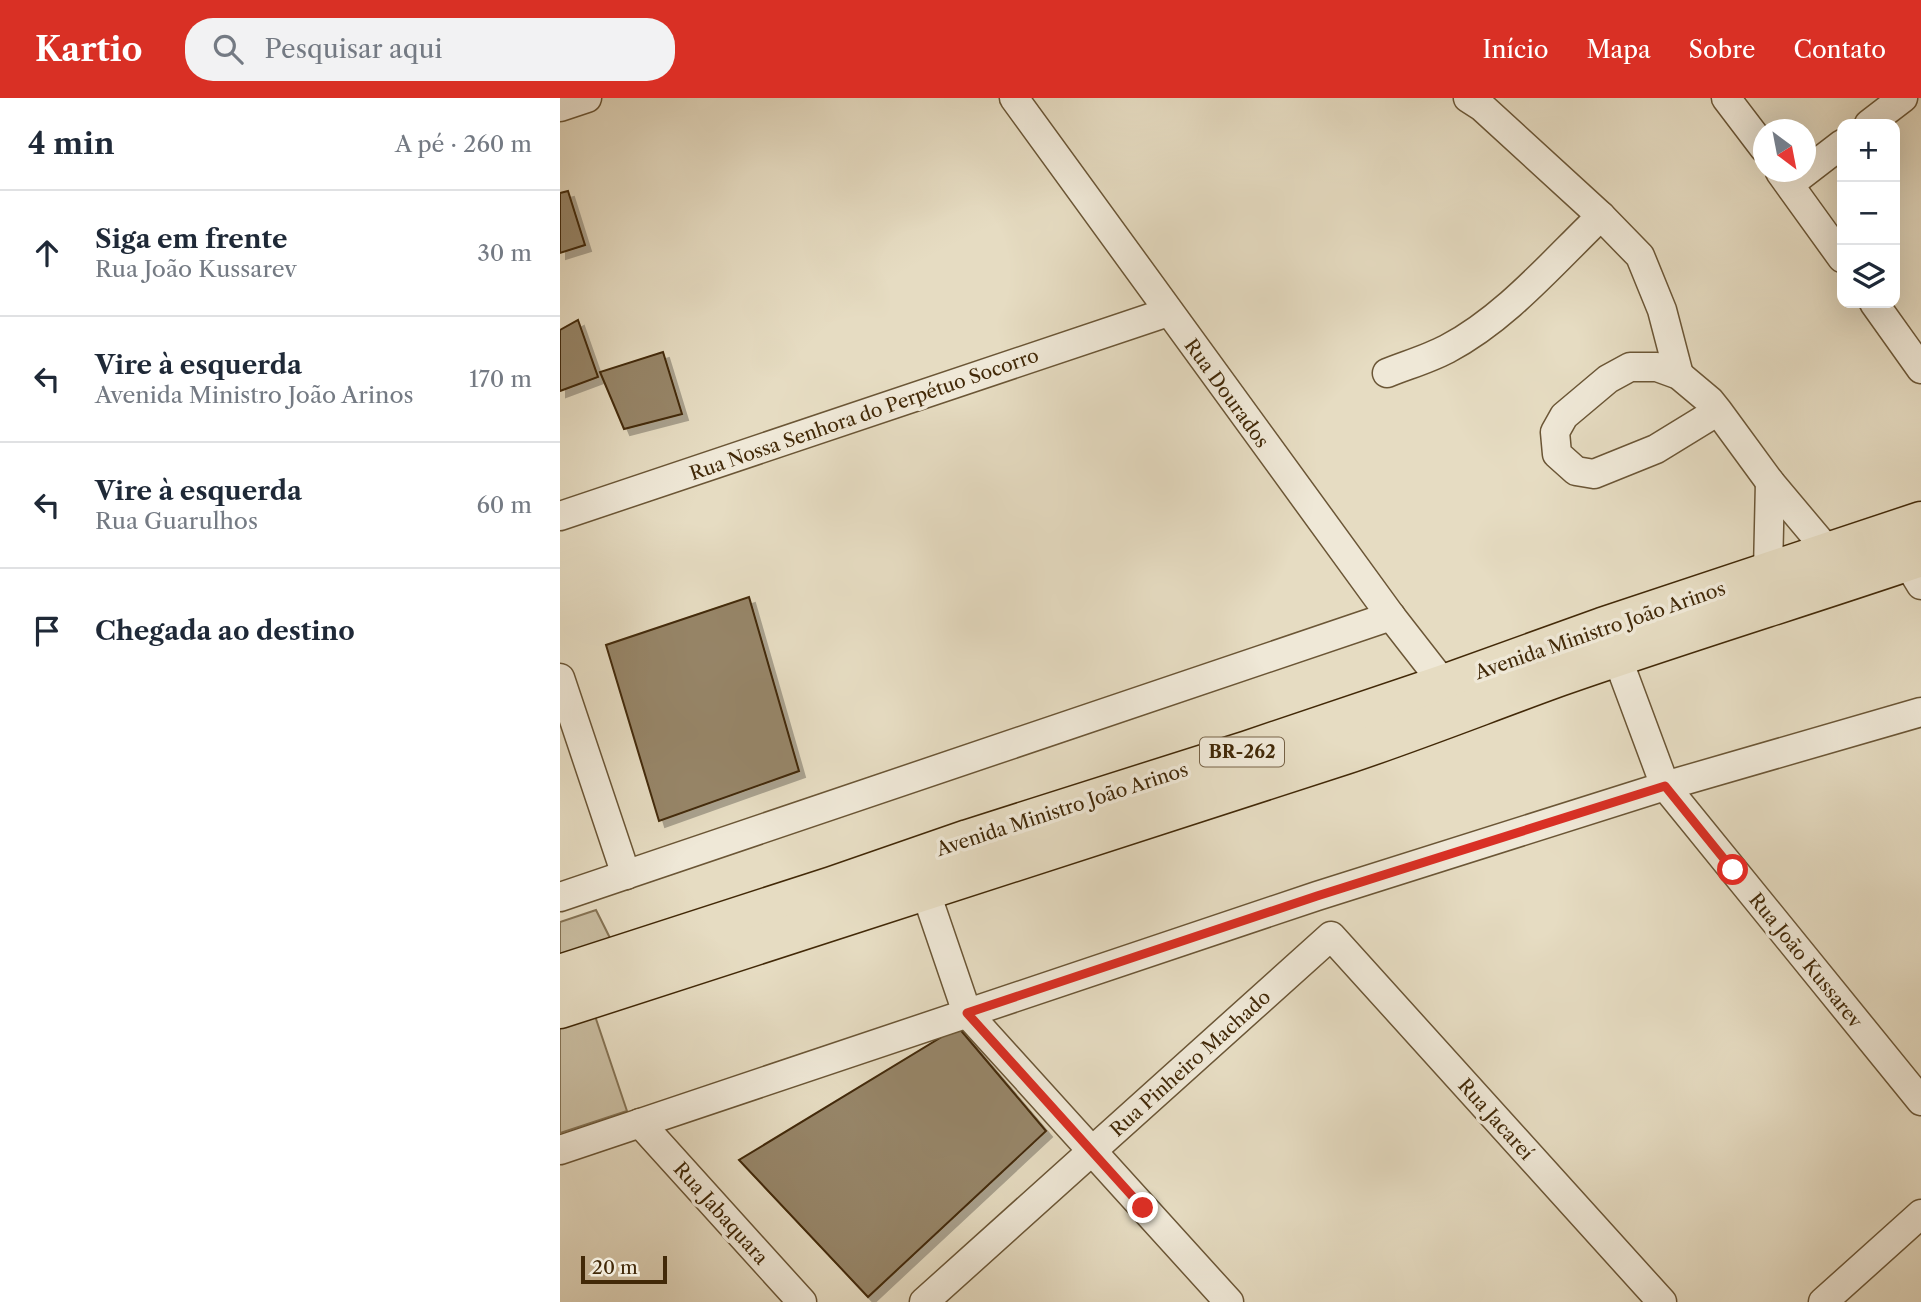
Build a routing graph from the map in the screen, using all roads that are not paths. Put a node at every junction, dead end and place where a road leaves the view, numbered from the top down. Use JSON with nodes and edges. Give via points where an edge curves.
{"nodes":[{"id":1,"x":587,"y":98,"type":"edge"},
{"id":2,"x":1014,"y":98,"type":"edge"},
{"id":3,"x":1468,"y":98,"type":"edge"},
{"id":4,"x":1727,"y":98,"type":"edge"},
{"id":5,"x":1903,"y":98,"type":"edge"},
{"id":6,"x":560,"y":107,"type":"edge"},
{"id":7,"x":1876,"y":119,"type":"edge"},
{"id":8,"x":1753,"y":134,"type":"edge"},
{"id":9,"x":1837,"y":148,"type":"edge"},
{"id":10,"x":1816,"y":160,"type":"edge"},
{"id":11,"x":1788,"y":182,"type":"edge"},
{"id":12,"x":1601,"y":216,"type":"junction"},
{"id":13,"x":1837,"y":251,"type":"edge"},
{"id":14,"x":1878,"y":308,"type":"edge"},
{"id":15,"x":1168,"y":312,"type":"junction"},
{"id":16,"x":1918,"y":357,"type":"edge"},
{"id":17,"x":1387,"y":373,"type":"dead end"},
{"id":18,"x":1679,"y":374,"type":"junction"},
{"id":19,"x":1718,"y":411,"type":"junction"},
{"id":20,"x":1770,"y":482,"type":"junction"},
{"id":21,"x":560,"y":516,"type":"edge"},
{"id":22,"x":1921,"y":521,"type":"edge"},
{"id":23,"x":1828,"y":551,"type":"junction"},
{"id":24,"x":1916,"y":568,"type":"edge"},
{"id":25,"x":1768,"y":571,"type":"junction"},
{"id":26,"x":1391,"y":616,"type":"junction"},
{"id":27,"x":1617,"y":657,"type":"junction"},
{"id":28,"x":560,"y":678,"type":"edge"},
{"id":29,"x":1444,"y":684,"type":"junction"},
{"id":30,"x":1921,"y":712,"type":"edge"},
{"id":31,"x":1665,"y":786,"type":"junction"},
{"id":32,"x":626,"y":875,"type":"junction"},
{"id":33,"x":925,"y":890,"type":"junction"},
{"id":34,"x":560,"y":897,"type":"edge"},
{"id":35,"x":1331,"y":936,"type":"joint"},
{"id":36,"x":560,"y":974,"type":"edge"},
{"id":37,"x":560,"y":1009,"type":"edge"},
{"id":38,"x":967,"y":1013,"type":"junction"},
{"id":39,"x":1921,"y":1101,"type":"edge"},
{"id":40,"x":640,"y":1123,"type":"junction"},
{"id":41,"x":560,"y":1150,"type":"edge"},
{"id":42,"x":1092,"y":1151,"type":"junction"},
{"id":43,"x":1921,"y":1214,"type":"edge"},
{"id":44,"x":802,"y":1302,"type":"edge"},
{"id":45,"x":924,"y":1302,"type":"edge"},
{"id":46,"x":1228,"y":1302,"type":"edge"},
{"id":47,"x":1662,"y":1302,"type":"edge"},
{"id":48,"x":1823,"y":1302,"type":"edge"}],
"edges":[{"from":1,"to":6,"type":"street"},
{"from":2,"to":15,"type":"street","name":"Rua Dourados"},
{"from":3,"to":12,"type":"street"},
{"from":4,"to":8,"type":"street"},
{"from":5,"to":7,"type":"street"},
{"from":9,"to":10,"type":"street"},
{"from":11,"to":13,"type":"street"},
{"from":12,"to":17,"type":"street","via":[[1502,312],[1446,349]]},
{"from":12,"to":18,"type":"street","via":[[1640,256]]},
{"from":14,"to":16,"type":"street"},
{"from":15,"to":21,"type":"street","name":"Rua Nossa Senhora do Perpétuo Socorro"},
{"from":15,"to":26,"type":"street","name":"Rua Dourados"},
{"from":18,"to":19,"type":"street"},
{"from":18,"to":19,"type":"street","via":[[1657,367],[1630,367],[1608,379],[1564,416],[1555,432],[1557,454],[1576,471],[1594,474],[1656,449]]},
{"from":19,"to":20,"type":"street"},
{"from":20,"to":23,"type":"street"},
{"from":20,"to":25,"type":"street"},
{"from":22,"to":23,"type":"highway","name":"Avenida Ministro João Arinos","number":"BR-262"},
{"from":23,"to":25,"type":"highway","name":"Avenida Ministro João Arinos","number":"BR-262"},
{"from":24,"to":27,"type":"highway","name":"Avenida Ministro João Arinos","number":"BR-262","via":[[1730,618]]},
{"from":25,"to":29,"type":"highway","name":"Avenida Ministro João Arinos","number":"BR-262"},
{"from":26,"to":29,"type":"street","name":"Rua Dourados"},
{"from":26,"to":32,"type":"street"},
{"from":27,"to":31,"type":"street","name":"Rua João Kussarev"},
{"from":27,"to":33,"type":"highway","name":"Avenida Ministro João Arinos","number":"BR-262","via":[[1401,737]]},
{"from":28,"to":32,"type":"street"},
{"from":29,"to":36,"type":"highway","name":"Avenida Ministro João Arinos","number":"BR-262"},
{"from":30,"to":31,"type":"street"},
{"from":31,"to":38,"type":"street"},
{"from":31,"to":39,"type":"street","name":"Rua João Kussarev"},
{"from":32,"to":34,"type":"street"},
{"from":33,"to":37,"type":"highway","name":"Avenida Ministro João Arinos","number":"BR-262"},
{"from":33,"to":38,"type":"street"},
{"from":35,"to":42,"type":"street","name":"Rua Pinheiro Machado"},
{"from":35,"to":47,"type":"street","name":"Rua Jacareí"},
{"from":38,"to":40,"type":"street"},
{"from":38,"to":42,"type":"street"},
{"from":40,"to":41,"type":"street"},
{"from":40,"to":44,"type":"street","name":"Rua Jabaquara"},
{"from":42,"to":45,"type":"street","name":"Rua Pinheiro Machado"},
{"from":42,"to":46,"type":"street"},
{"from":43,"to":48,"type":"street"}]}
